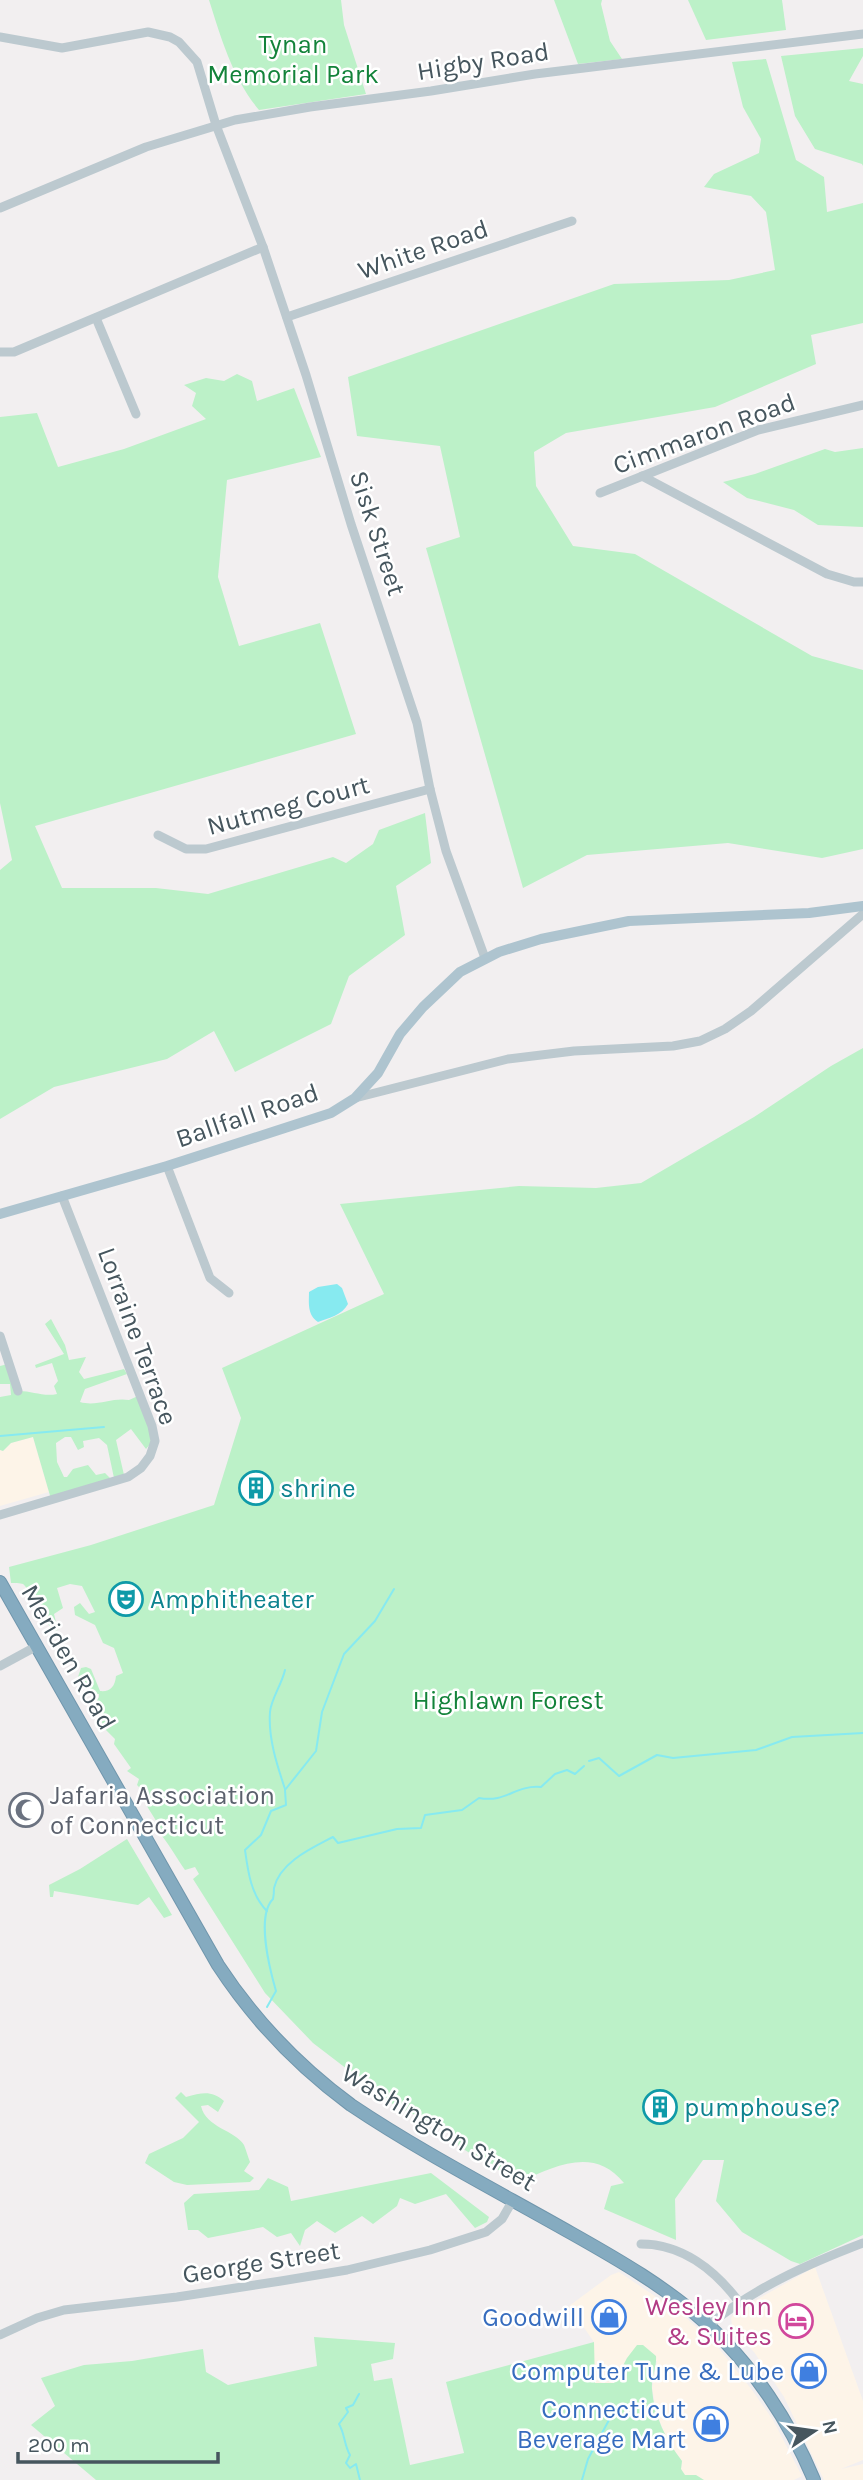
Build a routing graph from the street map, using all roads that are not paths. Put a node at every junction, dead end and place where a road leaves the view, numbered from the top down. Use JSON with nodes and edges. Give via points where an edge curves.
{"nodes":[{"id":1,"x":863,"y":34,"type":"edge"},
{"id":2,"x":0,"y":37,"type":"edge"},
{"id":3,"x":216,"y":125,"type":"junction"},
{"id":4,"x":0,"y":208,"type":"edge"},
{"id":5,"x":572,"y":221,"type":"dead end"},
{"id":6,"x":263,"y":247,"type":"junction"},
{"id":7,"x":287,"y":317,"type":"junction"},
{"id":8,"x":96,"y":318,"type":"junction"},
{"id":9,"x":0,"y":352,"type":"edge"},
{"id":10,"x":863,"y":405,"type":"edge"},
{"id":11,"x":136,"y":414,"type":"dead end"},
{"id":12,"x":642,"y":476,"type":"junction"},
{"id":13,"x":600,"y":493,"type":"dead end"},
{"id":14,"x":863,"y":582,"type":"edge"},
{"id":15,"x":430,"y":789,"type":"junction"},
{"id":16,"x":158,"y":835,"type":"dead end"},
{"id":17,"x":863,"y":906,"type":"edge"},
{"id":18,"x":863,"y":914,"type":"edge"},
{"id":19,"x":485,"y":958,"type":"junction"},
{"id":20,"x":355,"y":1098,"type":"junction"},
{"id":21,"x":167,"y":1167,"type":"junction"},
{"id":22,"x":62,"y":1196,"type":"junction"},
{"id":23,"x":0,"y":1214,"type":"edge"},
{"id":24,"x":229,"y":1293,"type":"dead end"},
{"id":25,"x":0,"y":1336,"type":"edge"},
{"id":26,"x":19,"y":1391,"type":"dead end"},
{"id":27,"x":0,"y":1515,"type":"edge"},
{"id":28,"x":0,"y":1582,"type":"edge"},
{"id":29,"x":37,"y":1646,"type":"junction"},
{"id":30,"x":0,"y":1666,"type":"edge"},
{"id":31,"x":98,"y":1755,"type":"joint"},
{"id":32,"x":513,"y":2200,"type":"junction"},
{"id":33,"x":863,"y":2243,"type":"edge"},
{"id":34,"x":641,"y":2244,"type":"dead end"},
{"id":35,"x":738,"y":2302,"type":"junction"},
{"id":36,"x":709,"y":2325,"type":"junction"},
{"id":37,"x":0,"y":2336,"type":"edge"},
{"id":38,"x":814,"y":2480,"type":"edge"}],
"edges":[{"from":1,"to":3,"type":"street","name":"Higby Road","via":[[535,74]]},
{"from":2,"to":3,"type":"street","name":"Sisk Street","via":[[62,48],[148,32],[170,37],[197,62]]},
{"from":3,"to":4,"type":"street","name":"Higby Road","via":[[146,147]]},
{"from":3,"to":6,"type":"street","name":"Sisk Street"},
{"from":5,"to":7,"type":"street","name":"White Road"},
{"from":6,"to":7,"type":"street","name":"Sisk Street"},
{"from":6,"to":8,"type":"street"},
{"from":7,"to":15,"type":"street","name":"Sisk Street","via":[[417,723]]},
{"from":8,"to":9,"type":"street","via":[[14,352]]},
{"from":8,"to":11,"type":"street"},
{"from":10,"to":12,"type":"street","name":"Cimmaron Road","via":[[758,430]]},
{"from":12,"to":13,"type":"street","name":"Cimmaron Road"},
{"from":12,"to":14,"type":"street","via":[[827,574]]},
{"from":15,"to":16,"type":"street","name":"Nutmeg Court","via":[[206,849],[186,849]]},
{"from":15,"to":19,"type":"street","name":"Sisk Street","via":[[453,874]]},
{"from":17,"to":19,"type":"main road","name":"Ballfall Road","via":[[809,913],[629,921],[541,939]]},
{"from":18,"to":20,"type":"street","via":[[751,1011],[700,1041],[508,1059]]},
{"from":19,"to":20,"type":"main road","name":"Ballfall Road","via":[[460,972],[423,1007]]},
{"from":20,"to":21,"type":"main road","name":"Ballfall Road","via":[[331,1113]]},
{"from":21,"to":22,"type":"main road","name":"Ballfall Road"},
{"from":21,"to":24,"type":"street","via":[[210,1278]]},
{"from":22,"to":23,"type":"main road","name":"Ballfall Road"},
{"from":22,"to":27,"type":"street","name":"Lorraine Terrace","via":[[152,1426],[153,1449],[128,1477]]},
{"from":25,"to":26,"type":"street"},
{"from":28,"to":29,"type":"highway","name":"Meriden Road"},
{"from":29,"to":30,"type":"street"},
{"from":29,"to":31,"type":"highway","name":"Meriden Road"},
{"from":31,"to":32,"type":"highway","name":"Washington Street","via":[[218,1965],[277,2041],[351,2105]]},
{"from":32,"to":36,"type":"highway","name":"Washington Street","via":[[656,2283]]},
{"from":32,"to":37,"type":"street","name":"George Street","via":[[502,2219],[486,2232],[430,2250],[281,2281],[64,2310]]},
{"from":33,"to":35,"type":"street"},
{"from":34,"to":35,"type":"street","via":[[660,2245],[692,2258],[712,2272]]},
{"from":35,"to":36,"type":"street"},
{"from":36,"to":38,"type":"highway","name":"Washington Street","via":[[770,2399]]}]}
